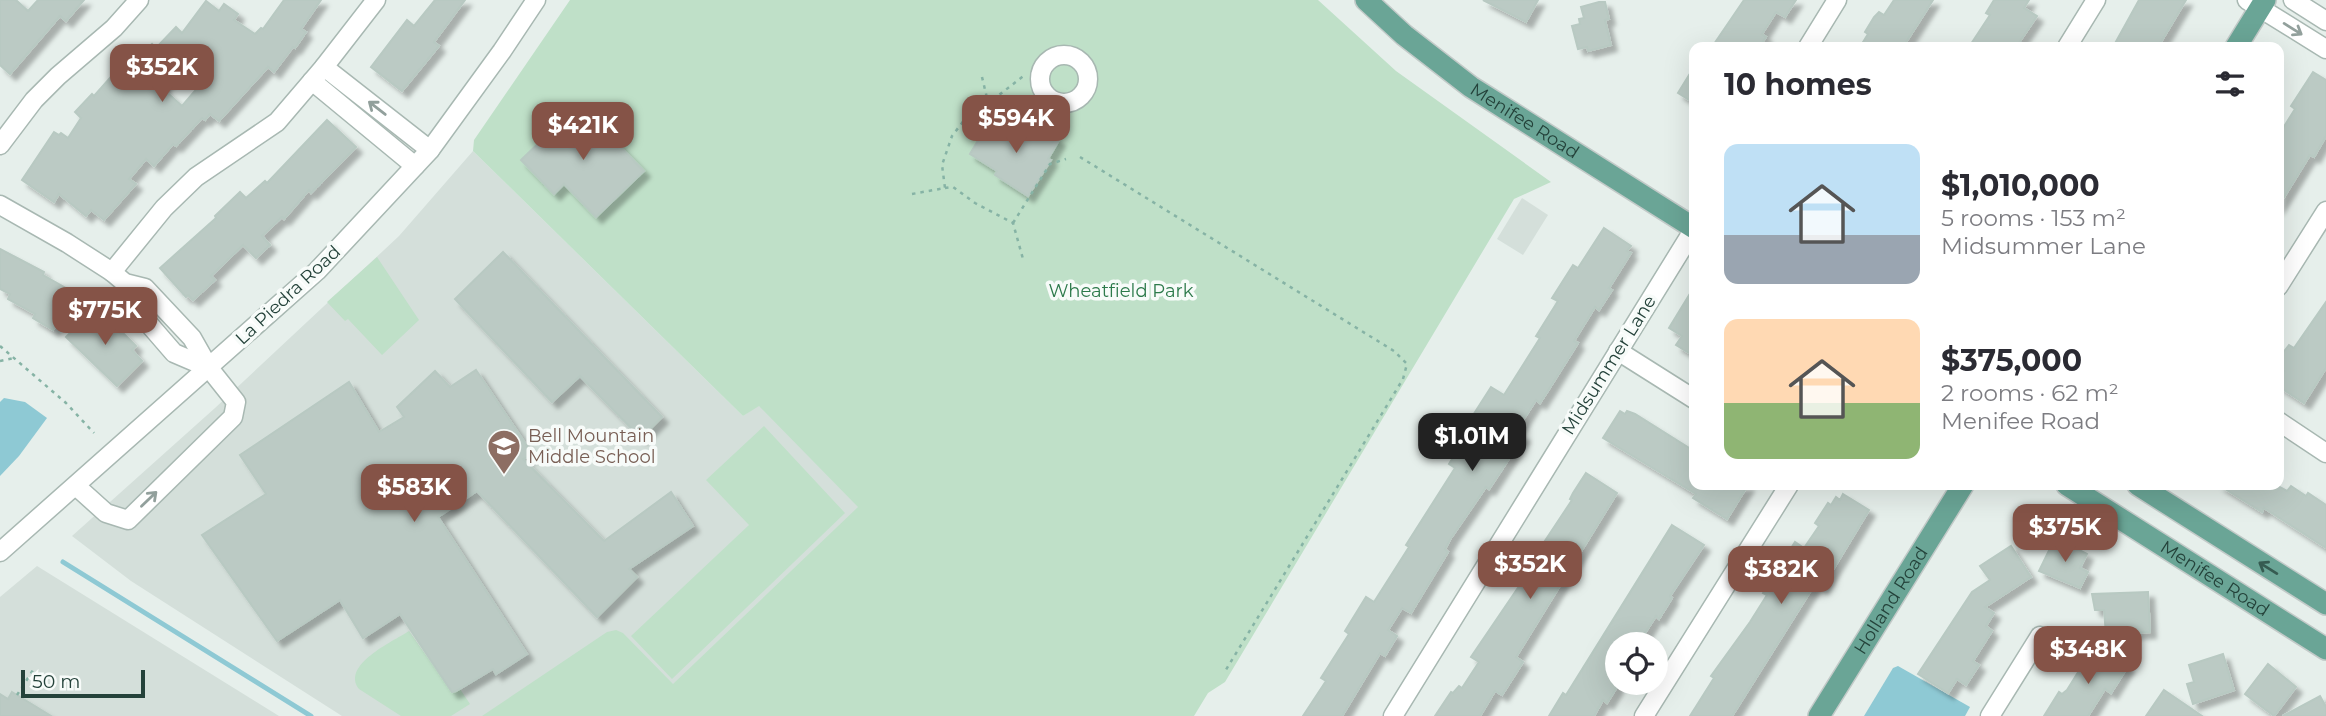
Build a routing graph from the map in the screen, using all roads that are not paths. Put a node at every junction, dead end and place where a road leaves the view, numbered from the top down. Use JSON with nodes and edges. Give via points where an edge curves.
{"nodes":[{"id":1,"x":139,"y":0,"type":"edge"},
{"id":2,"x":376,"y":0,"type":"edge"},
{"id":3,"x":536,"y":0,"type":"edge"},
{"id":4,"x":1366,"y":0,"type":"edge"},
{"id":5,"x":1837,"y":0,"type":"edge"},
{"id":6,"x":2096,"y":0,"type":"edge"},
{"id":7,"x":2292,"y":0,"type":"edge"},
{"id":8,"x":2257,"y":3,"type":"edge"},
{"id":9,"x":2326,"y":21,"type":"edge"},
{"id":10,"x":1811,"y":42,"type":"edge"},
{"id":11,"x":2070,"y":42,"type":"edge"},
{"id":12,"x":2238,"y":42,"type":"edge"},
{"id":13,"x":2326,"y":49,"type":"edge"},
{"id":14,"x":324,"y":67,"type":"junction"},
{"id":15,"x":312,"y":81,"type":"junction"},
{"id":16,"x":0,"y":145,"type":"edge"},
{"id":17,"x":430,"y":150,"type":"junction"},
{"id":18,"x":415,"y":166,"type":"junction"},
{"id":19,"x":0,"y":205,"type":"edge"},
{"id":20,"x":2326,"y":211,"type":"edge"},
{"id":21,"x":1689,"y":226,"type":"edge"},
{"id":22,"x":1689,"y":237,"type":"edge"},
{"id":23,"x":118,"y":277,"type":"junction"},
{"id":24,"x":2284,"y":278,"type":"edge"},
{"id":25,"x":1618,"y":351,"type":"junction"},
{"id":26,"x":209,"y":368,"type":"junction"},
{"id":27,"x":1689,"y":396,"type":"edge"},
{"id":28,"x":2284,"y":425,"type":"edge"},
{"id":29,"x":2326,"y":453,"type":"edge"},
{"id":30,"x":76,"y":486,"type":"junction"},
{"id":31,"x":1786,"y":490,"type":"edge"},
{"id":32,"x":1960,"y":490,"type":"edge"},
{"id":33,"x":2075,"y":490,"type":"edge"},
{"id":34,"x":2146,"y":490,"type":"edge"},
{"id":35,"x":0,"y":552,"type":"edge"},
{"id":36,"x":2326,"y":604,"type":"edge"},
{"id":37,"x":2040,"y":636,"type":"dead end"},
{"id":38,"x":2326,"y":649,"type":"edge"},
{"id":39,"x":1393,"y":716,"type":"edge"},
{"id":40,"x":1644,"y":716,"type":"edge"},
{"id":41,"x":1819,"y":716,"type":"edge"},
{"id":42,"x":1990,"y":716,"type":"edge"}],
"edges":[{"from":1,"to":16,"type":"street","via":[[34,100]]},
{"from":2,"to":14,"type":"street"},
{"from":3,"to":17,"type":"street","name":"La Piedra Road"},
{"from":4,"to":21,"type":"main road","name":"Menifee Road","via":[[1471,87]]},
{"from":5,"to":10,"type":"street"},
{"from":6,"to":11,"type":"street"},
{"from":7,"to":9,"type":"street"},
{"from":8,"to":12,"type":"main road"},
{"from":8,"to":13,"type":"street","one_way":true},
{"from":14,"to":15,"type":"street"},
{"from":17,"to":14,"type":"street","one_way":true},
{"from":15,"to":18,"type":"street"},
{"from":15,"to":23,"type":"street","via":[[276,122],[196,177],[164,208]]},
{"from":17,"to":18,"type":"street","name":"La Piedra Road"},
{"from":18,"to":26,"type":"street","name":"La Piedra Road","via":[[317,271]]},
{"from":19,"to":23,"type":"street"},
{"from":20,"to":24,"type":"street"},
{"from":22,"to":25,"type":"street","name":"Midsummer Lane"},
{"from":23,"to":26,"type":"street","via":[[145,288],[192,338]]},
{"from":25,"to":27,"type":"street"},
{"from":25,"to":39,"type":"street","name":"Midsummer Lane"},
{"from":26,"to":30,"type":"street","name":"La Piedra Road"},
{"from":30,"to":26,"type":"street","one_way":true,"via":[[106,513],[128,520],[233,417],[236,402]]},
{"from":28,"to":29,"type":"street"},
{"from":30,"to":35,"type":"street","name":"La Piedra Road"},
{"from":31,"to":40,"type":"street"},
{"from":32,"to":41,"type":"main road","name":"Holland Road"},
{"from":33,"to":38,"type":"main road","name":"Menifee Road"},
{"from":36,"to":34,"type":"main road","one_way":true},
{"from":37,"to":42,"type":"street"}]}
